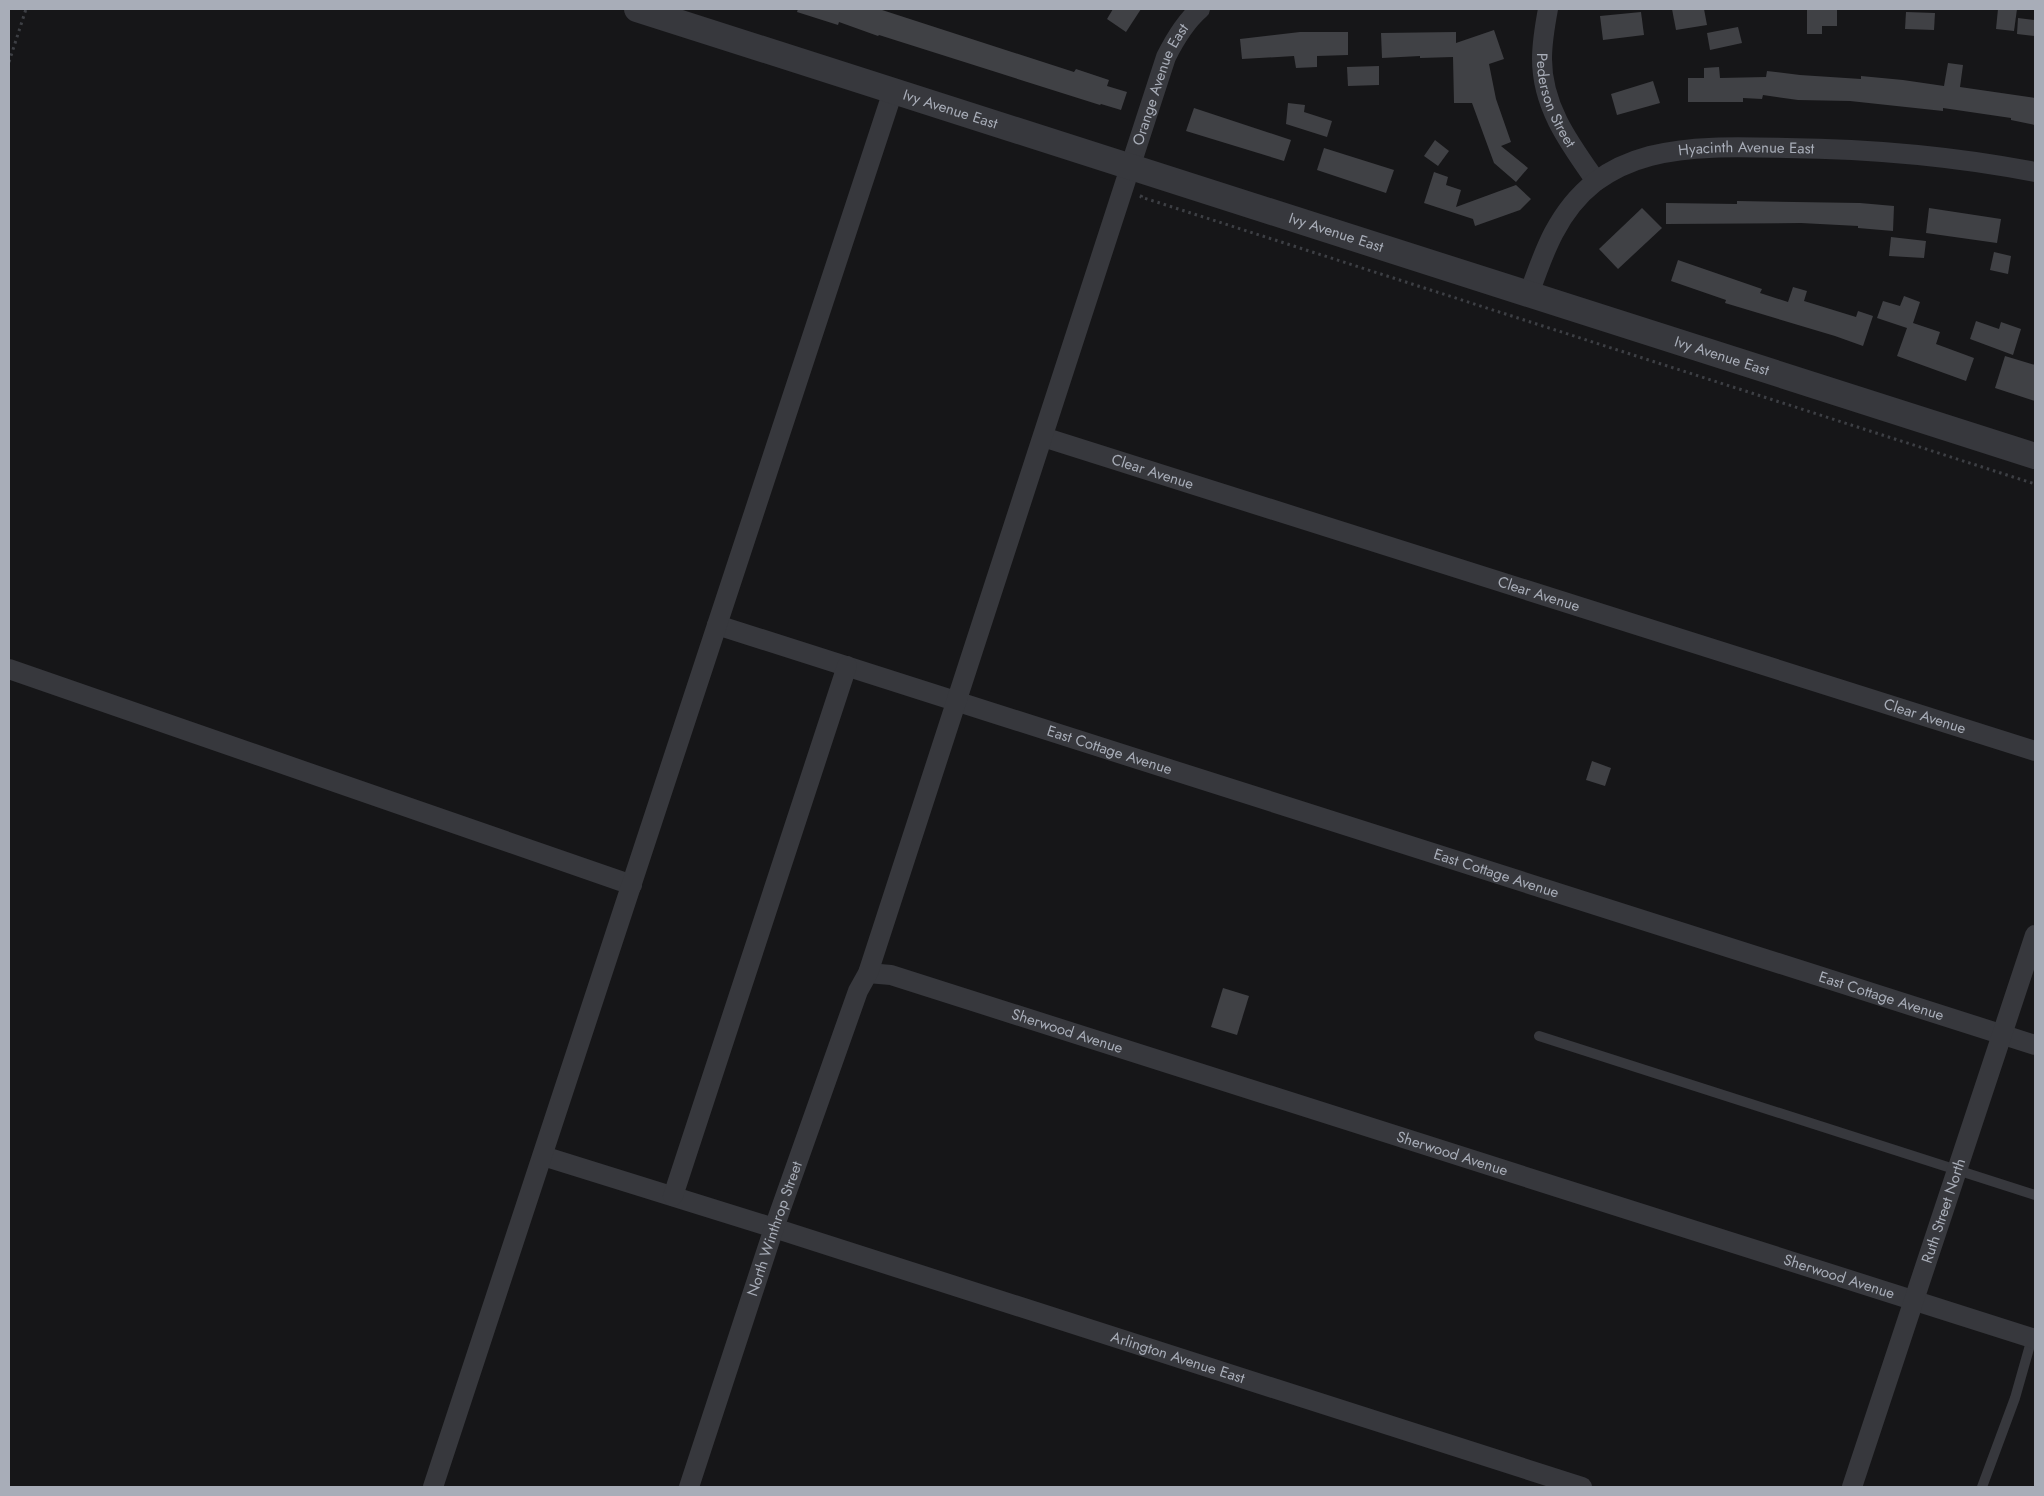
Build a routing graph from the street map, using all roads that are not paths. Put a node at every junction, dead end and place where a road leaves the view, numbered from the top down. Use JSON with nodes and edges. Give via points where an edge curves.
{"nodes":[{"id":1,"x":637,"y":9,"type":"edge"},
{"id":2,"x":1200,"y":9,"type":"edge"},
{"id":3,"x":1548,"y":9,"type":"edge"},
{"id":4,"x":893,"y":91,"type":"junction"},
{"id":5,"x":1130,"y":167,"type":"junction"},
{"id":6,"x":2035,"y":172,"type":"edge"},
{"id":7,"x":1596,"y":181,"type":"junction"},
{"id":8,"x":1530,"y":294,"type":"junction"},
{"id":9,"x":1042,"y":437,"type":"junction"},
{"id":10,"x":2035,"y":456,"type":"edge"},
{"id":11,"x":717,"y":625,"type":"junction"},
{"id":12,"x":847,"y":666,"type":"junction"},
{"id":13,"x":9,"y":669,"type":"edge"},
{"id":14,"x":957,"y":701,"type":"junction"},
{"id":15,"x":2035,"y":751,"type":"edge"},
{"id":16,"x":632,"y":884,"type":"junction"},
{"id":17,"x":2035,"y":935,"type":"edge"},
{"id":18,"x":868,"y":973,"type":"junction"},
{"id":19,"x":2002,"y":1034,"type":"junction"},
{"id":20,"x":1539,"y":1036,"type":"dead end"},
{"id":21,"x":2035,"y":1045,"type":"edge"},
{"id":22,"x":543,"y":1156,"type":"junction"},
{"id":23,"x":1956,"y":1170,"type":"junction"},
{"id":24,"x":2035,"y":1195,"type":"edge"},
{"id":25,"x":673,"y":1196,"type":"junction"},
{"id":26,"x":774,"y":1228,"type":"junction"},
{"id":27,"x":1914,"y":1299,"type":"junction"},
{"id":28,"x":2034,"y":1338,"type":"edge"},
{"id":29,"x":434,"y":1487,"type":"edge"},
{"id":30,"x":689,"y":1487,"type":"edge"},
{"id":31,"x":1582,"y":1487,"type":"edge"},
{"id":32,"x":1852,"y":1487,"type":"edge"},
{"id":33,"x":1982,"y":1487,"type":"edge"}],
"edges":[{"from":1,"to":4,"type":"street","name":"Ivy Avenue East"},
{"from":2,"to":5,"type":"street","name":"Orange Avenue East","via":[[1175,38],[1166,57]]},
{"from":3,"to":7,"type":"street","name":"Pederson Street","via":[[1542,61],[1545,88],[1553,114],[1566,138]]},
{"from":4,"to":5,"type":"street","name":"Ivy Avenue East"},
{"from":4,"to":11,"type":"street"},
{"from":5,"to":8,"type":"street","name":"Ivy Avenue East"},
{"from":5,"to":9,"type":"street","name":"Orange Avenue East"},
{"from":6,"to":7,"type":"street","name":"Hyacinth Avenue East","via":[[1935,156],[1759,147],[1650,156]]},
{"from":7,"to":8,"type":"street","name":"Hyacinth Avenue East","via":[[1575,200],[1559,221],[1546,246]]},
{"from":8,"to":10,"type":"street","name":"Ivy Avenue East"},
{"from":9,"to":14,"type":"street","name":"Orange Avenue East"},
{"from":9,"to":15,"type":"street","name":"Clear Avenue"},
{"from":11,"to":12,"type":"street","name":"East Cottage Avenue"},
{"from":11,"to":16,"type":"street"},
{"from":12,"to":14,"type":"street","name":"East Cottage Avenue"},
{"from":12,"to":25,"type":"street"},
{"from":13,"to":16,"type":"street"},
{"from":14,"to":18,"type":"street","name":"North Winthrop Street"},
{"from":14,"to":19,"type":"street","name":"East Cottage Avenue"},
{"from":16,"to":22,"type":"street"},
{"from":17,"to":19,"type":"street","name":"Ruth Street North"},
{"from":18,"to":26,"type":"street","name":"North Winthrop Street","via":[[858,991]]},
{"from":18,"to":27,"type":"street","name":"Sherwood Avenue","via":[[890,975]]},
{"from":19,"to":21,"type":"street","name":"East Cottage Avenue"},
{"from":19,"to":23,"type":"street","name":"Ruth Street North"},
{"from":20,"to":23,"type":"lane"},
{"from":22,"to":25,"type":"street","name":"Arlington Avenue East"},
{"from":22,"to":29,"type":"street"},
{"from":23,"to":24,"type":"lane"},
{"from":23,"to":27,"type":"street","name":"Ruth Street North"},
{"from":25,"to":26,"type":"street","name":"Arlington Avenue East"},
{"from":26,"to":30,"type":"street","name":"North Winthrop Street"},
{"from":26,"to":31,"type":"street","name":"Arlington Avenue East"},
{"from":27,"to":28,"type":"street","name":"Sherwood Avenue"},
{"from":27,"to":32,"type":"street","name":"Ruth Street North"},
{"from":28,"to":33,"type":"lane","via":[[2016,1398]]}]}
